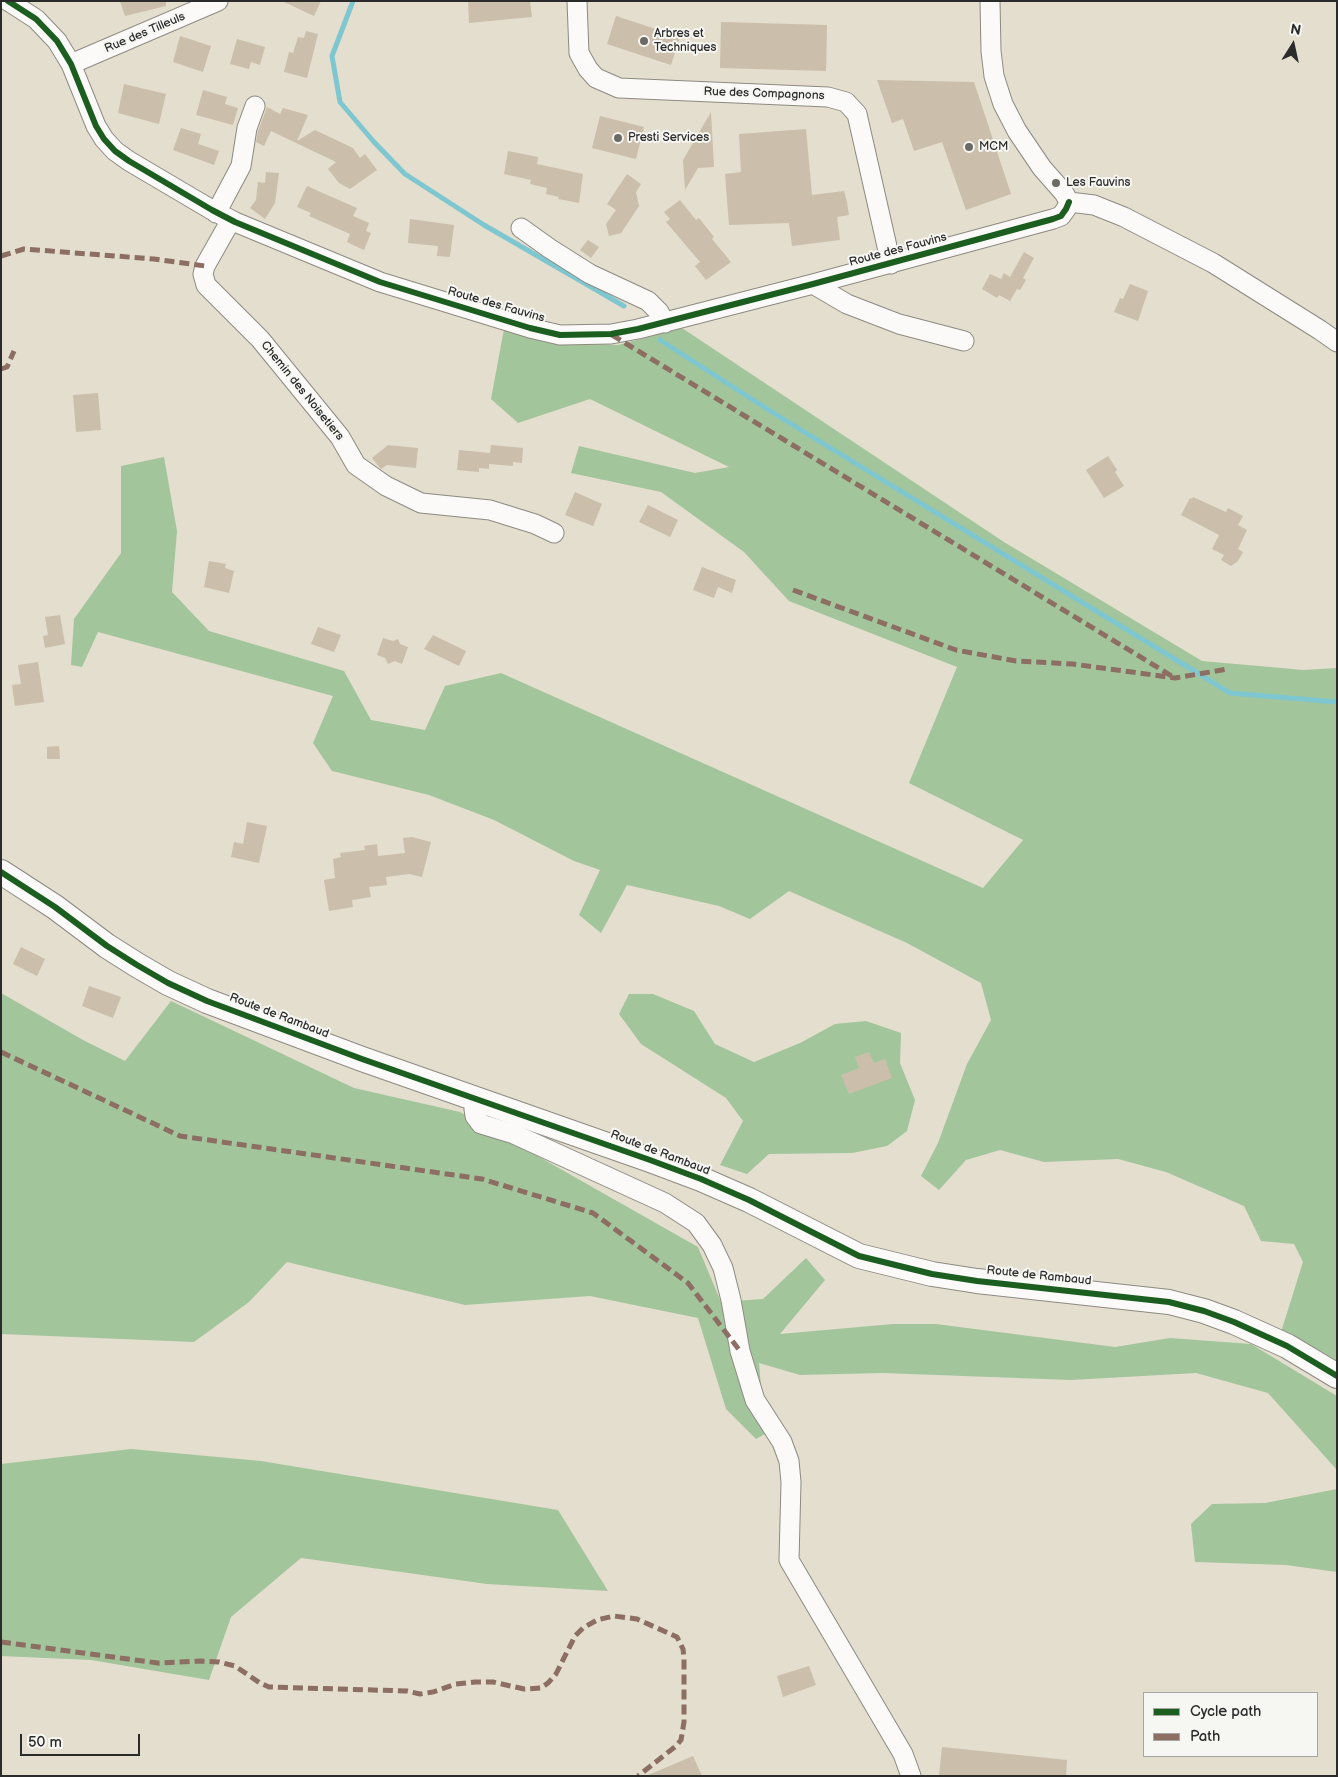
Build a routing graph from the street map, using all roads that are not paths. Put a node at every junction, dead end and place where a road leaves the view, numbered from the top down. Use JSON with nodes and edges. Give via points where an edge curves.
{"nodes":[{"id":1,"x":8,"y":1,"type":"edge"},
{"id":2,"x":218,"y":1,"type":"edge"},
{"id":3,"x":577,"y":1,"type":"edge"},
{"id":4,"x":990,"y":1,"type":"edge"},
{"id":5,"x":71,"y":64,"type":"junction"},
{"id":6,"x":255,"y":106,"type":"dead end"},
{"id":7,"x":1069,"y":202,"type":"junction"},
{"id":8,"x":224,"y":216,"type":"junction"},
{"id":9,"x":521,"y":228,"type":"dead end"},
{"id":10,"x":891,"y":264,"type":"junction"},
{"id":11,"x":813,"y":284,"type":"junction"},
{"id":12,"x":665,"y":322,"type":"junction"},
{"id":13,"x":964,"y":341,"type":"dead end"},
{"id":14,"x":1337,"y":342,"type":"edge"},
{"id":15,"x":554,"y":533,"type":"dead end"},
{"id":16,"x":1,"y":872,"type":"edge"},
{"id":17,"x":476,"y":1098,"type":"junction"},
{"id":18,"x":1337,"y":1376,"type":"edge"},
{"id":19,"x":911,"y":1776,"type":"edge"}],
"edges":[{"from":1,"to":5,"type":"street","name":"Route des Fauvins","via":[[36,19],[57,41]]},
{"from":2,"to":5,"type":"street","name":"Rue des Tilleuls"},
{"from":3,"to":10,"type":"street","name":"Rue des Compagnons","via":[[579,53],[596,78],[619,88],[828,97],[846,102],[857,114]]},
{"from":4,"to":7,"type":"street","via":[[994,76],[1003,104],[1017,131]]},
{"from":5,"to":8,"type":"street","name":"Route des Fauvins","via":[[96,126],[115,151]]},
{"from":6,"to":8,"type":"street","name":"Chemin des Noisetiers","via":[[247,128],[241,166]]},
{"from":7,"to":10,"type":"street","name":"Route des Fauvins","via":[[1061,216],[1053,219]]},
{"from":7,"to":14,"type":"street","via":[[1094,205],[1124,217],[1213,264]]},
{"from":8,"to":12,"type":"street","name":"Route des Fauvins","via":[[380,282],[530,328],[560,335],[590,335],[611,334]]},
{"from":8,"to":15,"type":"street","name":"Chemin des Noisetiers","via":[[205,266],[206,285],[260,339],[340,437],[356,466],[386,486],[421,503],[490,510]]},
{"from":9,"to":12,"type":"street","via":[[590,274],[648,301]]},
{"from":10,"to":11,"type":"street","name":"Route des Fauvins"},
{"from":11,"to":12,"type":"street","name":"Route des Fauvins"},
{"from":11,"to":13,"type":"street","via":[[847,304],[900,324]]},
{"from":16,"to":17,"type":"street","name":"Route de Rambaud","via":[[107,946],[168,983],[264,1023]]},
{"from":17,"to":18,"type":"street","name":"Route de Rambaud","via":[[701,1179],[859,1256],[977,1281],[1169,1302],[1234,1322],[1287,1346]]},
{"from":17,"to":19,"type":"street","via":[[475,1116],[481,1124],[514,1134],[665,1203],[696,1223],[712,1245],[723,1268],[740,1351],[755,1400],[782,1442],[789,1461],[789,1560],[903,1754]]}]}
